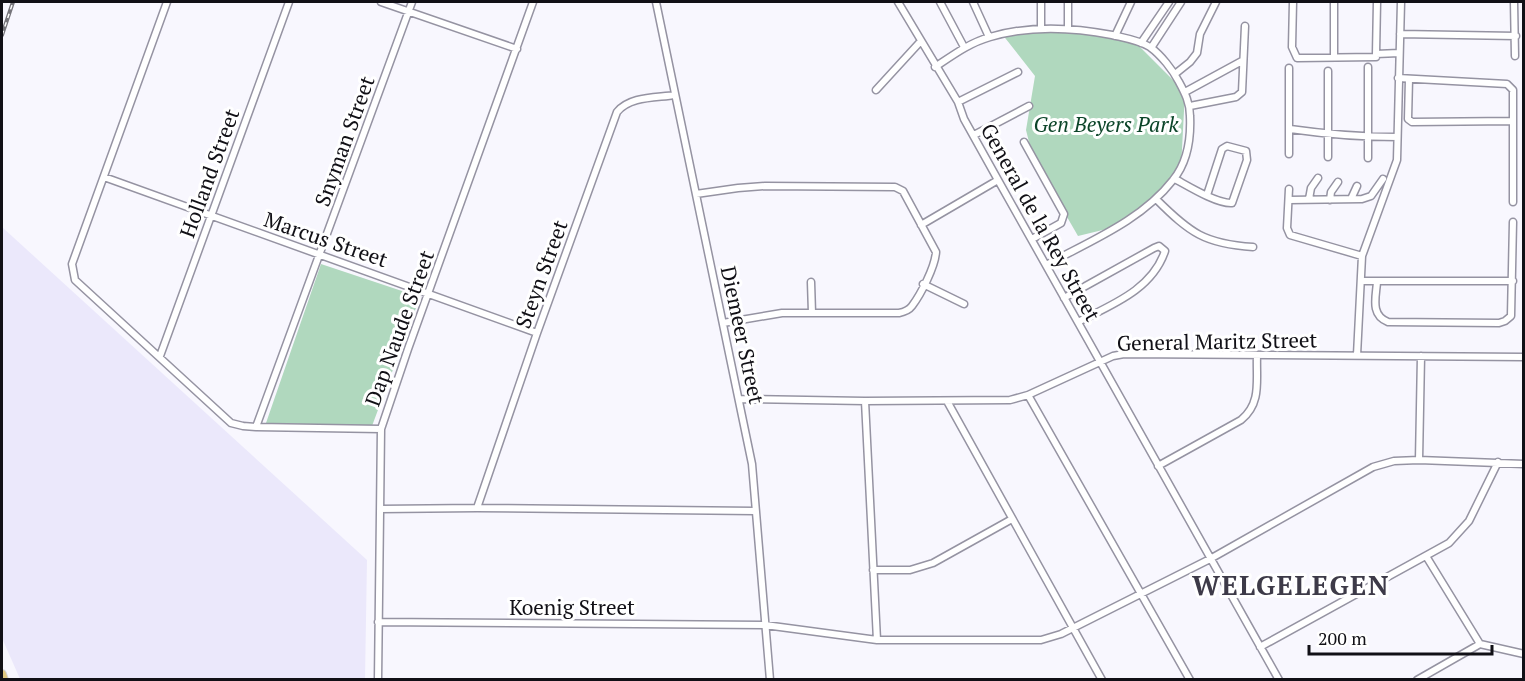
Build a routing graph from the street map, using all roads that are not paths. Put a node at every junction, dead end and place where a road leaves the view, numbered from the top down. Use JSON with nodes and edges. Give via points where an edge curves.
{"nodes":[{"id":1,"x":167,"y":2,"type":"edge"},
{"id":2,"x":289,"y":2,"type":"edge"},
{"id":3,"x":381,"y":2,"type":"edge"},
{"id":4,"x":412,"y":2,"type":"edge"},
{"id":5,"x":533,"y":2,"type":"edge"},
{"id":6,"x":656,"y":2,"type":"edge"},
{"id":7,"x":897,"y":2,"type":"edge"},
{"id":8,"x":940,"y":2,"type":"edge"},
{"id":9,"x":973,"y":2,"type":"edge"},
{"id":10,"x":1041,"y":2,"type":"edge"},
{"id":11,"x":1068,"y":2,"type":"edge"},
{"id":12,"x":1131,"y":2,"type":"edge"},
{"id":13,"x":1169,"y":2,"type":"edge"},
{"id":14,"x":1182,"y":2,"type":"edge"},
{"id":15,"x":1216,"y":2,"type":"edge"},
{"id":16,"x":1293,"y":2,"type":"edge"},
{"id":17,"x":1334,"y":2,"type":"edge"},
{"id":18,"x":1377,"y":2,"type":"edge"},
{"id":19,"x":1401,"y":2,"type":"edge"},
{"id":20,"x":1514,"y":2,"type":"edge"},
{"id":21,"x":409,"y":11,"type":"junction"},
{"id":22,"x":1245,"y":26,"type":"dead end"},
{"id":23,"x":1041,"y":28,"type":"junction"},
{"id":24,"x":1068,"y":29,"type":"junction"},
{"id":25,"x":1400,"y":34,"type":"junction"},
{"id":26,"x":1115,"y":36,"type":"junction"},
{"id":27,"x":1516,"y":36,"type":"junction"},
{"id":28,"x":989,"y":37,"type":"junction"},
{"id":29,"x":672,"y":40,"type":"dead end"},
{"id":30,"x":664,"y":41,"type":"junction"},
{"id":31,"x":920,"y":42,"type":"junction"},
{"id":32,"x":1141,"y":42,"type":"junction"},
{"id":33,"x":964,"y":47,"type":"junction"},
{"id":34,"x":1151,"y":48,"type":"junction"},
{"id":35,"x":517,"y":49,"type":"junction"},
{"id":36,"x":1399,"y":53,"type":"junction"},
{"id":37,"x":1376,"y":54,"type":"junction"},
{"id":38,"x":1515,"y":56,"type":"dead end"},
{"id":39,"x":1334,"y":57,"type":"junction"},
{"id":40,"x":1242,"y":61,"type":"junction"},
{"id":41,"x":935,"y":67,"type":"junction"},
{"id":42,"x":1368,"y":67,"type":"dead end"},
{"id":43,"x":1289,"y":68,"type":"dead end"},
{"id":44,"x":1328,"y":70,"type":"dead end"},
{"id":45,"x":1018,"y":72,"type":"dead end"},
{"id":46,"x":1175,"y":74,"type":"junction"},
{"id":47,"x":1398,"y":78,"type":"junction"},
{"id":48,"x":1409,"y":79,"type":"junction"},
{"id":49,"x":876,"y":90,"type":"dead end"},
{"id":50,"x":1185,"y":92,"type":"junction"},
{"id":51,"x":675,"y":95,"type":"junction"},
{"id":52,"x":958,"y":102,"type":"junction"},
{"id":53,"x":1029,"y":106,"type":"dead end"},
{"id":54,"x":1190,"y":106,"type":"junction"},
{"id":55,"x":1514,"y":121,"type":"junction"},
{"id":56,"x":1290,"y":129,"type":"junction"},
{"id":57,"x":1328,"y":134,"type":"junction"},
{"id":58,"x":974,"y":135,"type":"junction"},
{"id":59,"x":1366,"y":137,"type":"junction"},
{"id":60,"x":1397,"y":137,"type":"junction"},
{"id":61,"x":1024,"y":142,"type":"dead end"},
{"id":62,"x":1289,"y":154,"type":"dead end"},
{"id":63,"x":1328,"y":157,"type":"dead end"},
{"id":64,"x":1368,"y":158,"type":"dead end"},
{"id":65,"x":104,"y":177,"type":"junction"},
{"id":66,"x":1318,"y":178,"type":"dead end"},
{"id":67,"x":1175,"y":179,"type":"junction"},
{"id":68,"x":1383,"y":179,"type":"dead end"},
{"id":69,"x":998,"y":180,"type":"junction"},
{"id":70,"x":1338,"y":182,"type":"dead end"},
{"id":71,"x":1357,"y":186,"type":"dead end"},
{"id":72,"x":1289,"y":189,"type":"dead end"},
{"id":73,"x":696,"y":194,"type":"junction"},
{"id":74,"x":1208,"y":195,"type":"junction"},
{"id":75,"x":1156,"y":199,"type":"junction"},
{"id":76,"x":1309,"y":199,"type":"junction"},
{"id":77,"x":1351,"y":199,"type":"junction"},
{"id":78,"x":1289,"y":200,"type":"junction"},
{"id":79,"x":1330,"y":200,"type":"junction"},
{"id":80,"x":1513,"y":202,"type":"dead end"},
{"id":81,"x":212,"y":217,"type":"junction"},
{"id":82,"x":1513,"y":222,"type":"dead end"},
{"id":83,"x":921,"y":225,"type":"junction"},
{"id":84,"x":1032,"y":239,"type":"junction"},
{"id":85,"x":1253,"y":247,"type":"dead end"},
{"id":86,"x":321,"y":254,"type":"junction"},
{"id":87,"x":1362,"y":256,"type":"junction"},
{"id":88,"x":1046,"y":265,"type":"junction"},
{"id":89,"x":1361,"y":281,"type":"junction"},
{"id":90,"x":1513,"y":281,"type":"junction"},
{"id":91,"x":811,"y":282,"type":"dead end"},
{"id":92,"x":1377,"y":282,"type":"junction"},
{"id":93,"x":924,"y":284,"type":"junction"},
{"id":94,"x":429,"y":293,"type":"junction"},
{"id":95,"x":1064,"y":298,"type":"junction"},
{"id":96,"x":964,"y":304,"type":"dead end"},
{"id":97,"x":812,"y":313,"type":"junction"},
{"id":98,"x":1078,"y":322,"type":"junction"},
{"id":99,"x":723,"y":323,"type":"junction"},
{"id":100,"x":537,"y":333,"type":"junction"},
{"id":101,"x":160,"y":356,"type":"junction"},
{"id":102,"x":1257,"y":356,"type":"junction"},
{"id":103,"x":1357,"y":356,"type":"junction"},
{"id":104,"x":1421,"y":356,"type":"junction"},
{"id":105,"x":1524,"y":357,"type":"edge"},
{"id":106,"x":1100,"y":362,"type":"junction"},
{"id":107,"x":1028,"y":395,"type":"junction"},
{"id":108,"x":739,"y":399,"type":"junction"},
{"id":109,"x":865,"y":401,"type":"junction"},
{"id":110,"x":947,"y":401,"type":"junction"},
{"id":111,"x":256,"y":427,"type":"junction"},
{"id":112,"x":381,"y":429,"type":"junction"},
{"id":113,"x":1419,"y":460,"type":"junction"},
{"id":114,"x":1498,"y":462,"type":"junction"},
{"id":115,"x":1524,"y":464,"type":"edge"},
{"id":116,"x":1158,"y":466,"type":"junction"},
{"id":117,"x":477,"y":508,"type":"junction"},
{"id":118,"x":380,"y":509,"type":"junction"},
{"id":119,"x":755,"y":511,"type":"junction"},
{"id":120,"x":1012,"y":519,"type":"junction"},
{"id":121,"x":1426,"y":556,"type":"junction"},
{"id":122,"x":1210,"y":559,"type":"junction"},
{"id":123,"x":873,"y":570,"type":"junction"},
{"id":124,"x":1142,"y":592,"type":"junction"},
{"id":125,"x":378,"y":622,"type":"junction"},
{"id":126,"x":765,"y":626,"type":"junction"},
{"id":127,"x":1074,"y":628,"type":"junction"},
{"id":128,"x":877,"y":640,"type":"junction"},
{"id":129,"x":1480,"y":644,"type":"junction"},
{"id":130,"x":1260,"y":647,"type":"junction"},
{"id":131,"x":1524,"y":654,"type":"edge"},
{"id":132,"x":2,"y":675,"type":"edge"},
{"id":133,"x":4,"y":680,"type":"edge"},
{"id":134,"x":378,"y":680,"type":"edge"},
{"id":135,"x":770,"y":680,"type":"edge"},
{"id":136,"x":1102,"y":680,"type":"edge"},
{"id":137,"x":1190,"y":680,"type":"edge"},
{"id":138,"x":1279,"y":680,"type":"edge"},
{"id":139,"x":1417,"y":680,"type":"edge"}],
"edges":[{"from":1,"to":65,"type":"street"},
{"from":2,"to":81,"type":"street","name":"Holland Street"},
{"from":3,"to":21,"type":"street"},
{"from":4,"to":21,"type":"street","name":"Snyman Street"},
{"from":5,"to":35,"type":"street","name":"Dap Naude Street"},
{"from":6,"to":30,"type":"street","name":"Diemeer Street"},
{"from":7,"to":31,"type":"street","name":"General de la Rey Street"},
{"from":8,"to":33,"type":"street"},
{"from":9,"to":28,"type":"street"},
{"from":10,"to":23,"type":"street"},
{"from":11,"to":24,"type":"street"},
{"from":12,"to":26,"type":"street"},
{"from":13,"to":32,"type":"street"},
{"from":14,"to":34,"type":"street"},
{"from":15,"to":46,"type":"street","via":[[1200,34],[1197,52]]},
{"from":16,"to":39,"type":"street","via":[[1292,47],[1297,58]]},
{"from":17,"to":39,"type":"street"},
{"from":18,"to":37,"type":"street"},
{"from":19,"to":25,"type":"street"},
{"from":20,"to":27,"type":"street"},
{"from":21,"to":35,"type":"street"},
{"from":21,"to":86,"type":"street","name":"Snyman Street"},
{"from":22,"to":40,"type":"street"},
{"from":23,"to":24,"type":"street"},
{"from":23,"to":28,"type":"street"},
{"from":24,"to":26,"type":"street"},
{"from":25,"to":27,"type":"street"},
{"from":25,"to":36,"type":"street"},
{"from":26,"to":32,"type":"street"},
{"from":27,"to":38,"type":"street"},
{"from":28,"to":33,"type":"street"},
{"from":29,"to":30,"type":"street"},
{"from":30,"to":51,"type":"street","name":"Diemeer Street"},
{"from":31,"to":41,"type":"street","name":"General de la Rey Street"},
{"from":31,"to":49,"type":"street"},
{"from":32,"to":34,"type":"street"},
{"from":33,"to":41,"type":"street"},
{"from":34,"to":46,"type":"street"},
{"from":35,"to":94,"type":"street","name":"Dap Naude Street"},
{"from":36,"to":37,"type":"street"},
{"from":36,"to":47,"type":"street"},
{"from":37,"to":39,"type":"street"},
{"from":40,"to":50,"type":"street"},
{"from":40,"to":54,"type":"street","via":[[1244,88],[1240,95]]},
{"from":41,"to":52,"type":"street","name":"General de la Rey Street"},
{"from":42,"to":59,"type":"street"},
{"from":43,"to":56,"type":"street"},
{"from":44,"to":57,"type":"street"},
{"from":45,"to":52,"type":"street"},
{"from":46,"to":50,"type":"street"},
{"from":47,"to":48,"type":"street"},
{"from":47,"to":60,"type":"street"},
{"from":48,"to":55,"type":"street","via":[[1508,84],[1513,90]]},
{"from":48,"to":55,"type":"street","via":[[1408,119],[1412,122]]},
{"from":50,"to":54,"type":"street"},
{"from":51,"to":73,"type":"street","name":"Diemeer Street"},
{"from":51,"to":100,"type":"street","name":"Steyn Street","via":[[631,101],[617,112]]},
{"from":52,"to":58,"type":"street","name":"General de la Rey Street"},
{"from":53,"to":58,"type":"street"},
{"from":54,"to":67,"type":"street","via":[[1189,142]]},
{"from":55,"to":80,"type":"street"},
{"from":56,"to":57,"type":"street"},
{"from":56,"to":62,"type":"street"},
{"from":57,"to":59,"type":"street"},
{"from":57,"to":63,"type":"street"},
{"from":58,"to":69,"type":"street","name":"General de la Rey Street"},
{"from":59,"to":60,"type":"street"},
{"from":59,"to":64,"type":"street"},
{"from":60,"to":87,"type":"street","via":[[1396,165]]},
{"from":61,"to":84,"type":"street","via":[[1064,214],[1060,223]]},
{"from":65,"to":81,"type":"street","name":"Marcus Street"},
{"from":65,"to":101,"type":"street","via":[[72,264],[73,275]]},
{"from":66,"to":76,"type":"street"},
{"from":67,"to":74,"type":"street"},
{"from":67,"to":75,"type":"street"},
{"from":68,"to":77,"type":"street","via":[[1371,196]]},
{"from":69,"to":83,"type":"street"},
{"from":69,"to":84,"type":"street","name":"General de la Rey Street"},
{"from":70,"to":79,"type":"street"},
{"from":71,"to":77,"type":"street"},
{"from":72,"to":78,"type":"street"},
{"from":73,"to":83,"type":"street","via":[[765,186],[891,186],[903,191]]},
{"from":73,"to":99,"type":"street","name":"Diemeer Street"},
{"from":74,"to":74,"type":"street","via":[[1222,149],[1227,146],[1246,151],[1247,160],[1233,202]]},
{"from":75,"to":85,"type":"street","via":[[1207,240]]},
{"from":75,"to":88,"type":"street","via":[[1141,213]]},
{"from":76,"to":78,"type":"street"},
{"from":76,"to":79,"type":"street"},
{"from":77,"to":79,"type":"street"},
{"from":78,"to":87,"type":"street","via":[[1290,235]]},
{"from":81,"to":86,"type":"street","name":"Marcus Street"},
{"from":81,"to":101,"type":"street","name":"Holland Street"},
{"from":82,"to":90,"type":"street"},
{"from":83,"to":93,"type":"street","via":[[936,252]]},
{"from":84,"to":88,"type":"street","name":"General de la Rey Street"},
{"from":86,"to":94,"type":"street","name":"Marcus Street"},
{"from":86,"to":111,"type":"street","name":"Snyman Street"},
{"from":87,"to":89,"type":"street"},
{"from":88,"to":95,"type":"street","name":"General de la Rey Street"},
{"from":89,"to":92,"type":"street"},
{"from":89,"to":103,"type":"street"},
{"from":90,"to":92,"type":"street"},
{"from":90,"to":92,"type":"street","via":[[1511,316],[1499,323],[1388,322],[1376,311]]},
{"from":91,"to":97,"type":"street"},
{"from":93,"to":96,"type":"street"},
{"from":93,"to":97,"type":"street","via":[[912,305],[899,313]]},
{"from":94,"to":100,"type":"street","name":"Marcus Street"},
{"from":94,"to":112,"type":"street","name":"Dap Naude Street"},
{"from":95,"to":98,"type":"street","name":"General de la Rey Street"},
{"from":95,"to":98,"type":"street","via":[[1154,248],[1165,251],[1137,290]]},
{"from":97,"to":99,"type":"street"},
{"from":98,"to":106,"type":"street","name":"General de la Rey Street"},
{"from":99,"to":108,"type":"street","name":"Diemeer Street"},
{"from":100,"to":117,"type":"street","name":"Steyn Street"},
{"from":101,"to":111,"type":"street","via":[[227,420]]},
{"from":102,"to":103,"type":"street","name":"General Maritz Street"},
{"from":102,"to":106,"type":"street","name":"General Maritz Street","via":[[1124,354]]},
{"from":102,"to":116,"type":"street","via":[[1256,394],[1250,411],[1241,420]]},
{"from":103,"to":104,"type":"street","name":"General Maritz Street"},
{"from":104,"to":105,"type":"street","name":"General Maritz Street"},
{"from":104,"to":113,"type":"street"},
{"from":106,"to":107,"type":"street","name":"General Maritz Street"},
{"from":106,"to":116,"type":"street","name":"General de la Rey Street"},
{"from":107,"to":110,"type":"street","name":"General Maritz Street","via":[[1004,401]]},
{"from":107,"to":124,"type":"street"},
{"from":108,"to":109,"type":"street","name":"General Maritz Street"},
{"from":108,"to":119,"type":"street","name":"Diemeer Street","via":[[753,473]]},
{"from":109,"to":110,"type":"street","name":"General Maritz Street"},
{"from":109,"to":123,"type":"street"},
{"from":110,"to":120,"type":"street"},
{"from":111,"to":112,"type":"street"},
{"from":112,"to":118,"type":"street","name":"Dap Naude Street"},
{"from":113,"to":114,"type":"street","name":"Koenig Street"},
{"from":113,"to":122,"type":"street","name":"Koenig Street","via":[[1372,467]]},
{"from":114,"to":115,"type":"street","name":"Koenig Street"},
{"from":114,"to":121,"type":"street","via":[[1465,528]]},
{"from":116,"to":122,"type":"street","name":"General de la Rey Street"},
{"from":117,"to":118,"type":"street"},
{"from":117,"to":119,"type":"street"},
{"from":118,"to":125,"type":"street","name":"Dap Naude Street"},
{"from":119,"to":126,"type":"street","name":"Diemeer Street"},
{"from":120,"to":123,"type":"street","via":[[933,563],[910,570]]},
{"from":120,"to":127,"type":"street"},
{"from":121,"to":129,"type":"street"},
{"from":121,"to":130,"type":"street"},
{"from":122,"to":124,"type":"street","name":"Koenig Street"},
{"from":122,"to":130,"type":"street","name":"General de la Rey Street"},
{"from":123,"to":128,"type":"street"},
{"from":124,"to":127,"type":"street","name":"Koenig Street"},
{"from":124,"to":137,"type":"street"},
{"from":125,"to":126,"type":"street","name":"Koenig Street"},
{"from":125,"to":134,"type":"street","name":"Dap Naude Street"},
{"from":126,"to":128,"type":"street","name":"Koenig Street"},
{"from":126,"to":135,"type":"street","name":"Diemeer Street"},
{"from":127,"to":128,"type":"street","name":"Koenig Street","via":[[1029,641]]},
{"from":127,"to":136,"type":"street"},
{"from":129,"to":131,"type":"street"},
{"from":129,"to":139,"type":"street"},
{"from":130,"to":138,"type":"street","name":"General de la Rey Street"},
{"from":132,"to":133,"type":"main road"}]}
